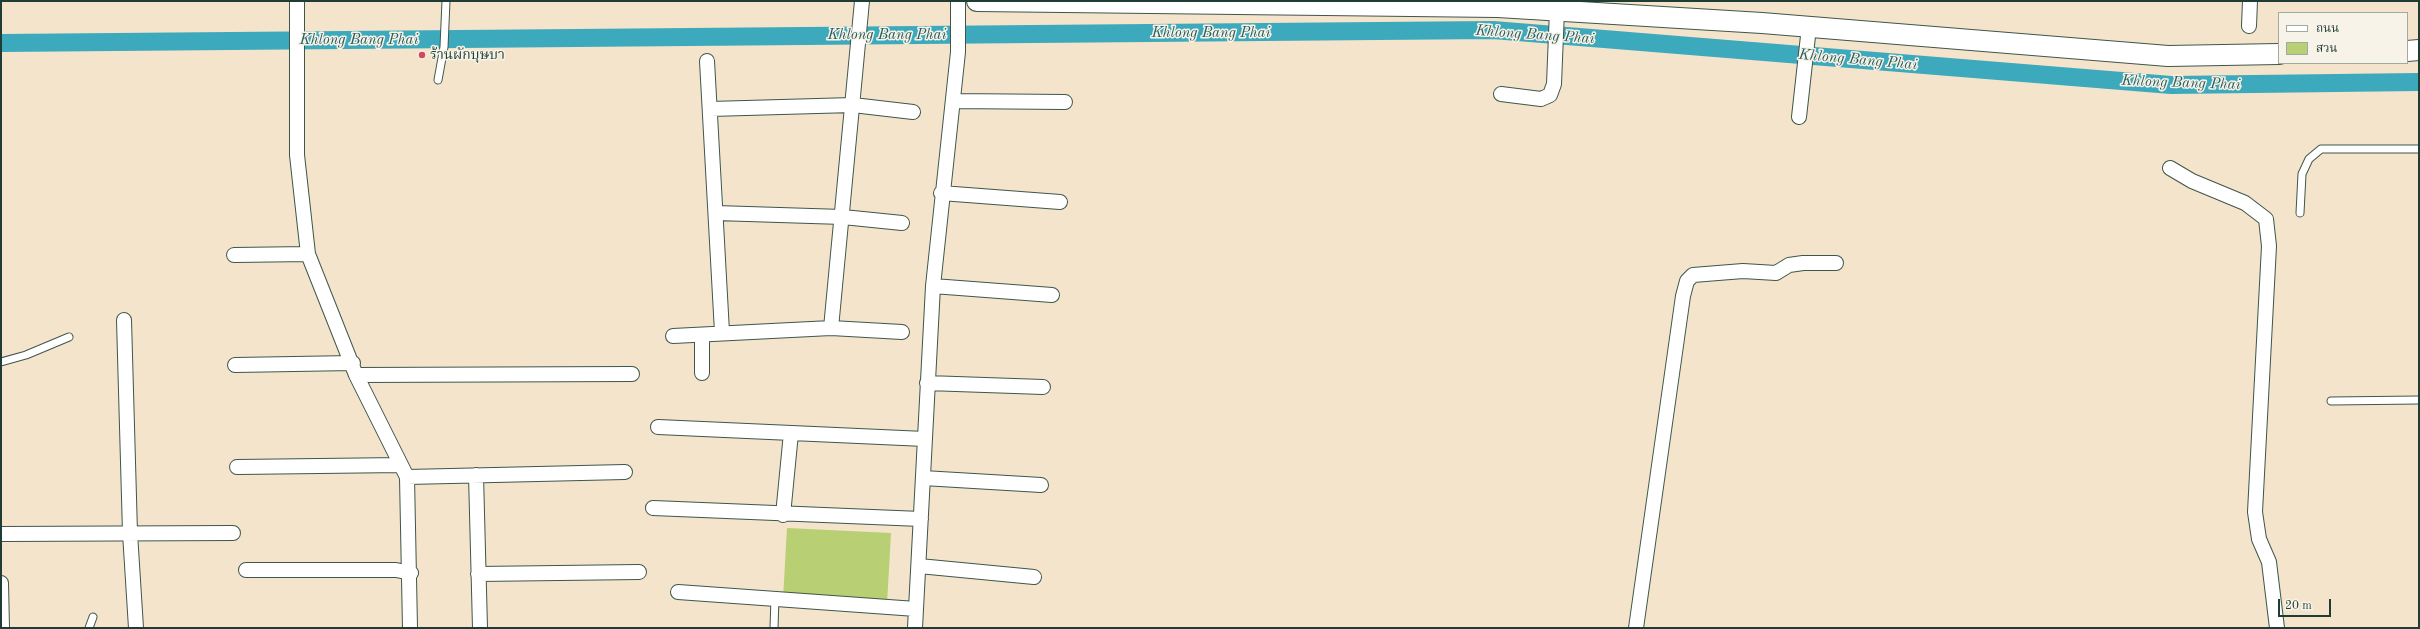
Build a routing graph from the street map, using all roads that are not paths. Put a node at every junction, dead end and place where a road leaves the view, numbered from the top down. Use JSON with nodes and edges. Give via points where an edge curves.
{"nodes":[{"id":1,"x":297,"y":1,"type":"edge"},
{"id":2,"x":446,"y":1,"type":"edge"},
{"id":3,"x":862,"y":1,"type":"edge"},
{"id":4,"x":977,"y":1,"type":"edge"},
{"id":5,"x":999,"y":1,"type":"edge"},
{"id":6,"x":2250,"y":1,"type":"edge"},
{"id":7,"x":1256,"y":3,"type":"edge"},
{"id":8,"x":1425,"y":4,"type":"edge"},
{"id":9,"x":958,"y":7,"type":"edge"},
{"id":10,"x":1556,"y":17,"type":"junction"},
{"id":11,"x":2249,"y":26,"type":"dead end"},
{"id":12,"x":1809,"y":35,"type":"junction"},
{"id":13,"x":2419,"y":50,"type":"edge"},
{"id":14,"x":2408,"y":51,"type":"edge"},
{"id":15,"x":2278,"y":54,"type":"edge"},
{"id":16,"x":707,"y":61,"type":"dead end"},
{"id":17,"x":438,"y":80,"type":"dead end"},
{"id":18,"x":1501,"y":94,"type":"dead end"},
{"id":19,"x":953,"y":101,"type":"junction"},
{"id":20,"x":1065,"y":102,"type":"dead end"},
{"id":21,"x":853,"y":105,"type":"junction"},
{"id":22,"x":710,"y":109,"type":"junction"},
{"id":23,"x":913,"y":112,"type":"dead end"},
{"id":24,"x":1799,"y":117,"type":"dead end"},
{"id":25,"x":2419,"y":150,"type":"edge"},
{"id":26,"x":2170,"y":168,"type":"dead end"},
{"id":27,"x":941,"y":193,"type":"junction"},
{"id":28,"x":1060,"y":202,"type":"dead end"},
{"id":29,"x":716,"y":213,"type":"junction"},
{"id":30,"x":2300,"y":213,"type":"dead end"},
{"id":31,"x":843,"y":217,"type":"junction"},
{"id":32,"x":902,"y":223,"type":"dead end"},
{"id":33,"x":308,"y":254,"type":"junction"},
{"id":34,"x":234,"y":255,"type":"dead end"},
{"id":35,"x":1836,"y":263,"type":"dead end"},
{"id":36,"x":933,"y":286,"type":"junction"},
{"id":37,"x":1052,"y":295,"type":"dead end"},
{"id":38,"x":124,"y":320,"type":"dead end"},
{"id":39,"x":831,"y":328,"type":"junction"},
{"id":40,"x":722,"y":332,"type":"junction"},
{"id":41,"x":902,"y":332,"type":"dead end"},
{"id":42,"x":702,"y":335,"type":"junction"},
{"id":43,"x":673,"y":336,"type":"dead end"},
{"id":44,"x":69,"y":337,"type":"dead end"},
{"id":45,"x":1,"y":362,"type":"edge"},
{"id":46,"x":235,"y":365,"type":"dead end"},
{"id":47,"x":355,"y":369,"type":"junction"},
{"id":48,"x":702,"y":373,"type":"dead end"},
{"id":49,"x":632,"y":374,"type":"dead end"},
{"id":50,"x":927,"y":382,"type":"junction"},
{"id":51,"x":1043,"y":387,"type":"dead end"},
{"id":52,"x":2419,"y":400,"type":"edge"},
{"id":53,"x":2331,"y":402,"type":"dead end"},
{"id":54,"x":658,"y":428,"type":"dead end"},
{"id":55,"x":791,"y":433,"type":"junction"},
{"id":56,"x":926,"y":439,"type":"junction"},
{"id":57,"x":237,"y":467,"type":"dead end"},
{"id":58,"x":404,"y":471,"type":"junction"},
{"id":59,"x":625,"y":472,"type":"dead end"},
{"id":60,"x":476,"y":475,"type":"junction"},
{"id":61,"x":923,"y":478,"type":"junction"},
{"id":62,"x":1041,"y":485,"type":"dead end"},
{"id":63,"x":652,"y":508,"type":"dead end"},
{"id":64,"x":783,"y":515,"type":"junction"},
{"id":65,"x":922,"y":519,"type":"junction"},
{"id":66,"x":130,"y":533,"type":"junction"},
{"id":67,"x":233,"y":533,"type":"dead end"},
{"id":68,"x":1,"y":534,"type":"edge"},
{"id":69,"x":919,"y":566,"type":"junction"},
{"id":70,"x":246,"y":570,"type":"dead end"},
{"id":71,"x":638,"y":572,"type":"dead end"},
{"id":72,"x":411,"y":573,"type":"junction"},
{"id":73,"x":478,"y":574,"type":"junction"},
{"id":74,"x":1034,"y":577,"type":"dead end"},
{"id":75,"x":1,"y":583,"type":"edge"},
{"id":76,"x":678,"y":592,"type":"dead end"},
{"id":77,"x":775,"y":598,"type":"junction"},
{"id":78,"x":916,"y":610,"type":"junction"},
{"id":79,"x":93,"y":617,"type":"dead end"},
{"id":80,"x":2,"y":628,"type":"edge"},
{"id":81,"x":89,"y":628,"type":"edge"},
{"id":82,"x":136,"y":628,"type":"edge"},
{"id":83,"x":410,"y":628,"type":"edge"},
{"id":84,"x":480,"y":628,"type":"edge"},
{"id":85,"x":774,"y":628,"type":"edge"},
{"id":86,"x":915,"y":628,"type":"edge"},
{"id":87,"x":1636,"y":628,"type":"edge"},
{"id":88,"x":2277,"y":628,"type":"edge"}],
"edges":[{"from":1,"to":33,"type":"street","via":[[297,155]]},
{"from":2,"to":17,"type":"lane","via":[[444,47]]},
{"from":3,"to":21,"type":"street"},
{"from":4,"to":5,"type":"street"},
{"from":5,"to":7,"type":"street"},
{"from":6,"to":11,"type":"street"},
{"from":7,"to":8,"type":"street"},
{"from":8,"to":10,"type":"street"},
{"from":9,"to":19,"type":"street","via":[[958,45]]},
{"from":10,"to":12,"type":"street","via":[[1589,9]]},
{"from":10,"to":18,"type":"street","via":[[1554,84],[1550,95],[1541,99]]},
{"from":12,"to":15,"type":"street","via":[[2168,56]]},
{"from":12,"to":24,"type":"street"},
{"from":13,"to":14,"type":"street"},
{"from":16,"to":22,"type":"street"},
{"from":19,"to":20,"type":"street"},
{"from":19,"to":27,"type":"street"},
{"from":21,"to":22,"type":"street"},
{"from":21,"to":23,"type":"street"},
{"from":21,"to":31,"type":"street"},
{"from":22,"to":29,"type":"street"},
{"from":25,"to":30,"type":"lane","via":[[2321,150],[2308,158],[2302,174]]},
{"from":26,"to":88,"type":"street","via":[[2192,181],[2245,204],[2266,219],[2270,246],[2255,512],[2259,540],[2270,562]]},
{"from":27,"to":28,"type":"street"},
{"from":27,"to":36,"type":"street"},
{"from":29,"to":31,"type":"street"},
{"from":29,"to":40,"type":"street"},
{"from":31,"to":32,"type":"street"},
{"from":31,"to":39,"type":"street"},
{"from":33,"to":34,"type":"street"},
{"from":33,"to":47,"type":"street"},
{"from":35,"to":87,"type":"street","via":[[1796,264],[1776,273],[1743,271],[1693,275],[1687,281]]},
{"from":36,"to":37,"type":"street"},
{"from":36,"to":50,"type":"street"},
{"from":38,"to":66,"type":"street"},
{"from":39,"to":40,"type":"street"},
{"from":39,"to":41,"type":"street"},
{"from":40,"to":42,"type":"street"},
{"from":42,"to":43,"type":"street"},
{"from":42,"to":48,"type":"street"},
{"from":44,"to":45,"type":"lane","via":[[26,355]]},
{"from":46,"to":47,"type":"street"},
{"from":47,"to":49,"type":"street"},
{"from":47,"to":58,"type":"street"},
{"from":50,"to":51,"type":"street"},
{"from":50,"to":56,"type":"street"},
{"from":52,"to":53,"type":"lane"},
{"from":54,"to":55,"type":"street"},
{"from":55,"to":56,"type":"street"},
{"from":55,"to":64,"type":"street"},
{"from":56,"to":61,"type":"street"},
{"from":57,"to":58,"type":"street"},
{"from":58,"to":60,"type":"street"},
{"from":58,"to":72,"type":"street"},
{"from":59,"to":60,"type":"street"},
{"from":60,"to":73,"type":"street"},
{"from":61,"to":62,"type":"street"},
{"from":61,"to":65,"type":"street"},
{"from":63,"to":64,"type":"street"},
{"from":64,"to":65,"type":"street"},
{"from":65,"to":69,"type":"street"},
{"from":66,"to":67,"type":"street"},
{"from":66,"to":68,"type":"street"},
{"from":66,"to":82,"type":"street"},
{"from":69,"to":74,"type":"street"},
{"from":69,"to":78,"type":"street"},
{"from":70,"to":72,"type":"street","via":[[396,570]]},
{"from":71,"to":73,"type":"street"},
{"from":72,"to":83,"type":"street"},
{"from":73,"to":84,"type":"street"},
{"from":75,"to":80,"type":"street"},
{"from":76,"to":77,"type":"street"},
{"from":77,"to":78,"type":"street"},
{"from":77,"to":85,"type":"lane"},
{"from":78,"to":86,"type":"street"},
{"from":79,"to":81,"type":"lane"}]}
